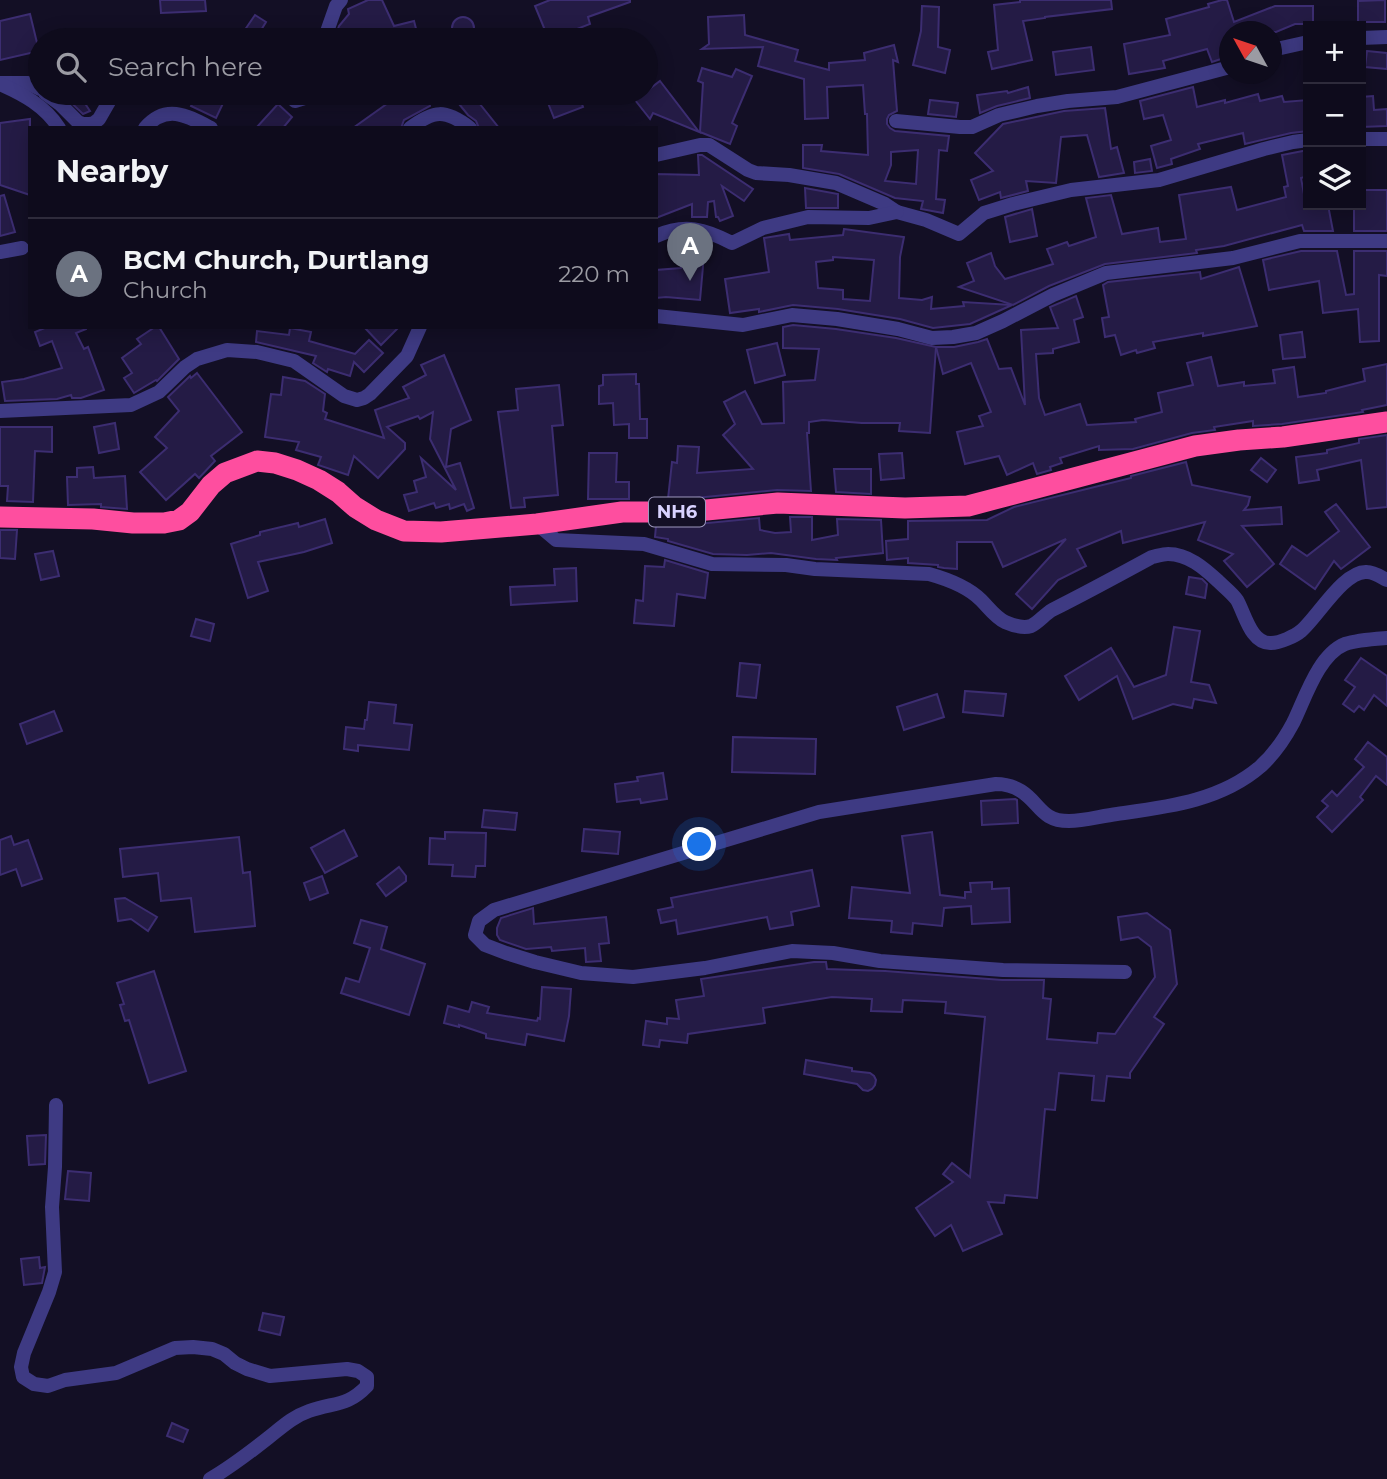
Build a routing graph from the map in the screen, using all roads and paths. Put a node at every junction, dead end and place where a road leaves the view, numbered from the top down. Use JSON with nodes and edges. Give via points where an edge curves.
{"nodes":[{"id":1,"x":341,"y":0,"type":"edge"},
{"id":2,"x":329,"y":28,"type":"edge"},
{"id":3,"x":1387,"y":37,"type":"edge"},
{"id":4,"x":1366,"y":38,"type":"edge"},
{"id":5,"x":1303,"y":43,"type":"edge"},
{"id":6,"x":1282,"y":48,"type":"edge"},
{"id":7,"x":1219,"y":70,"type":"edge"},
{"id":8,"x":28,"y":83,"type":"edge"},
{"id":9,"x":0,"y":84,"type":"edge"},
{"id":10,"x":28,"y":98,"type":"edge"},
{"id":11,"x":37,"y":105,"type":"edge"},
{"id":12,"x":61,"y":105,"type":"edge"},
{"id":13,"x":107,"y":105,"type":"edge"},
{"id":14,"x":896,"y":121,"type":"dead end"},
{"id":15,"x":58,"y":126,"type":"edge"},
{"id":16,"x":147,"y":126,"type":"edge"},
{"id":17,"x":207,"y":126,"type":"edge"},
{"id":18,"x":413,"y":126,"type":"edge"},
{"id":19,"x":467,"y":126,"type":"edge"},
{"id":20,"x":1366,"y":139,"type":"edge"},
{"id":21,"x":1387,"y":139,"type":"edge"},
{"id":22,"x":1303,"y":141,"type":"edge"},
{"id":23,"x":658,"y":155,"type":"edge"},
{"id":24,"x":897,"y":212,"type":"junction"},
{"id":25,"x":658,"y":235,"type":"edge"},
{"id":26,"x":1387,"y":241,"type":"edge"},
{"id":27,"x":22,"y":248,"type":"dead end"},
{"id":28,"x":0,"y":252,"type":"edge"},
{"id":29,"x":658,"y":316,"type":"edge"},
{"id":30,"x":419,"y":329,"type":"edge"},
{"id":31,"x":0,"y":411,"type":"edge"},
{"id":32,"x":1387,"y":422,"type":"edge"},
{"id":33,"x":0,"y":517,"type":"edge"},
{"id":34,"x":537,"y":524,"type":"junction"},
{"id":35,"x":1387,"y":580,"type":"edge"},
{"id":36,"x":1387,"y":638,"type":"edge"},
{"id":37,"x":1125,"y":972,"type":"dead end"},
{"id":38,"x":55,"y":1105,"type":"dead end"},
{"id":39,"x":210,"y":1479,"type":"edge"}],
"edges":[{"from":1,"to":2,"type":"street"},
{"from":3,"to":4,"type":"street"},
{"from":5,"to":6,"type":"street"},
{"from":7,"to":14,"type":"street","via":[[1117,97],[1068,100],[1007,113],[972,127]]},
{"from":8,"to":9,"type":"street"},
{"from":9,"to":10,"type":"street"},
{"from":11,"to":15,"type":"street"},
{"from":12,"to":13,"type":"street","via":[[83,124],[94,123]]},
{"from":16,"to":17,"type":"street","via":[[156,117],[175,113]]},
{"from":18,"to":19,"type":"street","via":[[436,113]]},
{"from":20,"to":21,"type":"street"},
{"from":22,"to":24,"type":"street","via":[[1159,180],[1071,190],[1013,204],[984,213],[959,234]]},
{"from":23,"to":24,"type":"street","via":[[709,145],[756,173],[836,183]]},
{"from":24,"to":25,"type":"street","via":[[869,218],[808,216],[762,228],[732,243],[702,230],[681,228]]},
{"from":26,"to":29,"type":"street","via":[[1300,241],[1233,258],[1106,273],[976,333],[953,337],[932,338],[792,315],[743,325]]},
{"from":27,"to":28,"type":"street"},
{"from":30,"to":31,"type":"street","via":[[407,356],[370,394],[356,400],[294,361],[227,350],[197,359],[159,392],[131,405]]},
{"from":32,"to":34,"type":"highway","number":"NH6","via":[[1195,446],[968,506],[778,503],[686,512],[622,512]]},
{"from":33,"to":34,"type":"highway","number":"NH6","via":[[133,523],[179,520],[225,473],[257,461],[308,475],[376,520],[404,531]]},
{"from":34,"to":35,"type":"street","via":[[556,540],[644,544],[712,564],[929,574],[964,588],[1002,621],[1023,627],[1152,557],[1168,554],[1202,566],[1235,597],[1255,636],[1271,643],[1301,632],[1326,601],[1362,572]]},
{"from":36,"to":37,"type":"street","via":[[1334,650],[1321,664],[1292,725],[1263,764],[1243,780],[1198,800],[1068,821],[1045,815],[1022,792],[996,784],[819,812],[494,910],[480,921],[475,935],[485,944],[535,962],[633,976],[792,951],[1003,970]]},
{"from":38,"to":39,"type":"street","via":[[55,1272],[24,1353],[23,1377],[48,1386],[116,1373],[175,1348],[193,1347],[212,1349],[270,1376],[347,1369],[367,1377],[368,1386],[358,1396],[292,1418]]}]}
